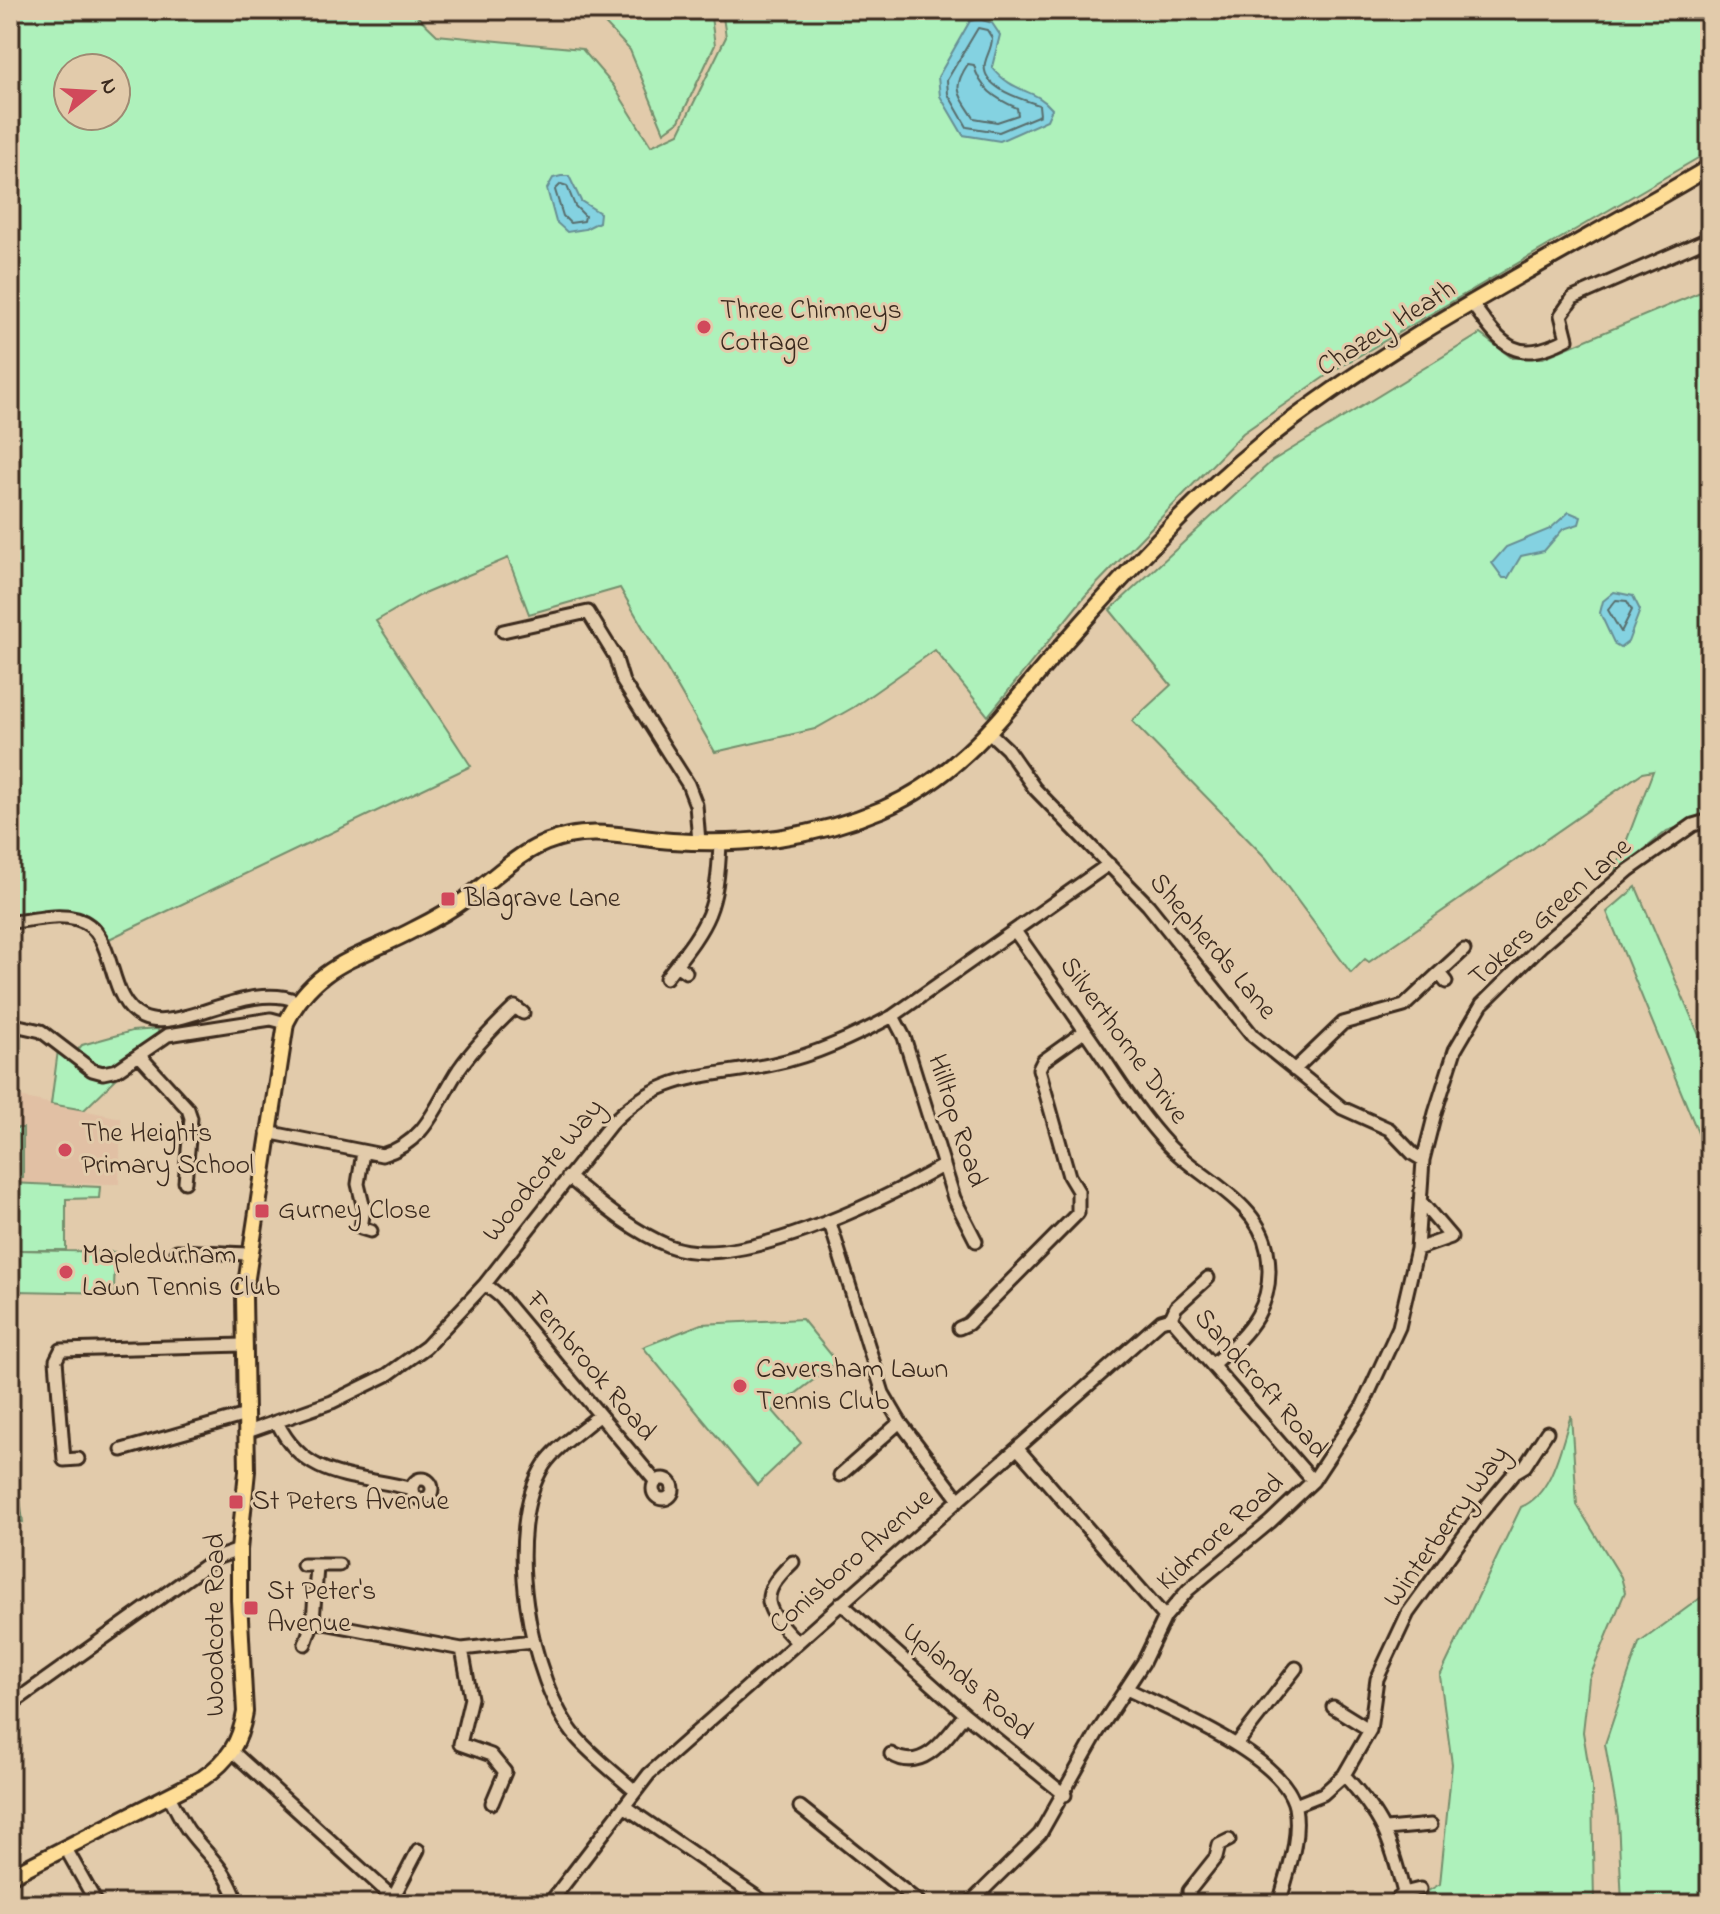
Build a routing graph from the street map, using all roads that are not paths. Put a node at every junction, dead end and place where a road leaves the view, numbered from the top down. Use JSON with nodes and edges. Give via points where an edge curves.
{"nodes":[{"id":1,"x":1710,"y":167,"type":"edge"},
{"id":2,"x":1710,"y":238,"type":"edge"},
{"id":3,"x":1473,"y":305,"type":"junction"},
{"id":4,"x":503,"y":631,"type":"dead end"},
{"id":5,"x":990,"y":733,"type":"junction"},
{"id":6,"x":1710,"y":820,"type":"edge"},
{"id":7,"x":699,"y":842,"type":"junction"},
{"id":8,"x":720,"y":843,"type":"junction"},
{"id":9,"x":1109,"y":864,"type":"junction"},
{"id":10,"x":10,"y":922,"type":"edge"},
{"id":11,"x":1015,"y":931,"type":"junction"},
{"id":12,"x":1464,"y":950,"type":"dead end"},
{"id":13,"x":666,"y":978,"type":"dead end"},
{"id":14,"x":297,"y":1001,"type":"junction"},
{"id":15,"x":516,"y":1006,"type":"dead end"},
{"id":16,"x":893,"y":1016,"type":"junction"},
{"id":17,"x":168,"y":1020,"type":"junction"},
{"id":18,"x":286,"y":1023,"type":"junction"},
{"id":19,"x":10,"y":1024,"type":"edge"},
{"id":20,"x":1085,"y":1031,"type":"junction"},
{"id":21,"x":168,"y":1035,"type":"junction"},
{"id":22,"x":139,"y":1055,"type":"junction"},
{"id":23,"x":1294,"y":1070,"type":"junction"},
{"id":24,"x":267,"y":1132,"type":"junction"},
{"id":25,"x":363,"y":1152,"type":"junction"},
{"id":26,"x":1423,"y":1160,"type":"junction"},
{"id":27,"x":944,"y":1165,"type":"junction"},
{"id":28,"x":568,"y":1177,"type":"junction"},
{"id":29,"x":185,"y":1182,"type":"dead end"},
{"id":30,"x":1422,"y":1203,"type":"junction"},
{"id":31,"x":830,"y":1223,"type":"junction"},
{"id":32,"x":361,"y":1229,"type":"dead end"},
{"id":33,"x":976,"y":1241,"type":"dead end"},
{"id":34,"x":177,"y":1249,"type":"dead end"},
{"id":35,"x":1417,"y":1249,"type":"junction"},
{"id":36,"x":248,"y":1254,"type":"junction"},
{"id":37,"x":1208,"y":1278,"type":"dead end"},
{"id":38,"x":485,"y":1284,"type":"junction"},
{"id":39,"x":1171,"y":1318,"type":"junction"},
{"id":40,"x":959,"y":1328,"type":"dead end"},
{"id":41,"x":243,"y":1345,"type":"junction"},
{"id":42,"x":1213,"y":1364,"type":"junction"},
{"id":43,"x":246,"y":1415,"type":"junction"},
{"id":44,"x":598,"y":1416,"type":"junction"},
{"id":45,"x":900,"y":1422,"type":"junction"},
{"id":46,"x":278,"y":1424,"type":"junction"},
{"id":47,"x":247,"y":1432,"type":"junction"},
{"id":48,"x":1547,"y":1432,"type":"dead end"},
{"id":49,"x":1018,"y":1449,"type":"junction"},
{"id":50,"x":122,"y":1450,"type":"dead end"},
{"id":51,"x":78,"y":1459,"type":"dead end"},
{"id":52,"x":840,"y":1475,"type":"dead end"},
{"id":53,"x":1313,"y":1481,"type":"junction"},
{"id":54,"x":656,"y":1482,"type":"dead end"},
{"id":55,"x":412,"y":1489,"type":"dead end"},
{"id":56,"x":959,"y":1500,"type":"junction"},
{"id":57,"x":239,"y":1550,"type":"junction"},
{"id":58,"x":793,"y":1562,"type":"dead end"},
{"id":59,"x":303,"y":1565,"type":"dead end"},
{"id":60,"x":339,"y":1565,"type":"dead end"},
{"id":61,"x":317,"y":1567,"type":"junction"},
{"id":62,"x":841,"y":1603,"type":"junction"},
{"id":63,"x":1165,"y":1617,"type":"junction"},
{"id":64,"x":313,"y":1621,"type":"junction"},
{"id":65,"x":533,"y":1641,"type":"junction"},
{"id":66,"x":797,"y":1642,"type":"junction"},
{"id":67,"x":305,"y":1644,"type":"dead end"},
{"id":68,"x":462,"y":1649,"type":"junction"},
{"id":69,"x":1296,"y":1668,"type":"dead end"},
{"id":70,"x":1127,"y":1689,"type":"junction"},
{"id":71,"x":10,"y":1705,"type":"edge"},
{"id":72,"x":1333,"y":1707,"type":"dead end"},
{"id":73,"x":965,"y":1714,"type":"junction"},
{"id":74,"x":1370,"y":1730,"type":"junction"},
{"id":75,"x":1236,"y":1745,"type":"junction"},
{"id":76,"x":233,"y":1752,"type":"junction"},
{"id":77,"x":891,"y":1754,"type":"dead end"},
{"id":78,"x":1344,"y":1775,"type":"junction"},
{"id":79,"x":635,"y":1791,"type":"junction"},
{"id":80,"x":1065,"y":1795,"type":"junction"},
{"id":81,"x":169,"y":1796,"type":"junction"},
{"id":82,"x":492,"y":1803,"type":"dead end"},
{"id":83,"x":1295,"y":1805,"type":"junction"},
{"id":84,"x":624,"y":1806,"type":"junction"},
{"id":85,"x":800,"y":1807,"type":"dead end"},
{"id":86,"x":1431,"y":1825,"type":"dead end"},
{"id":87,"x":1386,"y":1829,"type":"junction"},
{"id":88,"x":1229,"y":1840,"type":"dead end"},
{"id":89,"x":65,"y":1847,"type":"junction"},
{"id":90,"x":418,"y":1850,"type":"dead end"},
{"id":91,"x":10,"y":1876,"type":"edge"},
{"id":92,"x":1420,"y":1889,"type":"dead end"},
{"id":93,"x":1404,"y":1893,"type":"junction"},
{"id":94,"x":397,"y":1901,"type":"edge"},
{"id":95,"x":1189,"y":1903,"type":"edge"},
{"id":96,"x":97,"y":1904,"type":"edge"},
{"id":97,"x":238,"y":1904,"type":"edge"},
{"id":98,"x":549,"y":1904,"type":"edge"},
{"id":99,"x":767,"y":1904,"type":"edge"},
{"id":100,"x":921,"y":1904,"type":"edge"},
{"id":101,"x":969,"y":1904,"type":"edge"},
{"id":102,"x":1279,"y":1904,"type":"edge"},
{"id":103,"x":1393,"y":1904,"type":"edge"}],
"edges":[{"from":1,"to":3,"type":"main road","name":"Chazey Heath"},
{"from":2,"to":3,"type":"street","via":[[1573,298],[1561,315],[1567,339],[1545,350],[1531,353],[1505,344]]},
{"from":3,"to":5,"type":"main road","name":"Chazey Heath","via":[[1380,360],[1262,444],[1124,577]]},
{"from":4,"to":7,"type":"street","via":[[588,612],[615,656],[623,682],[688,784]]},
{"from":5,"to":8,"type":"main road","name":"Chazey Heath","via":[[920,789],[858,819],[798,836]]},
{"from":5,"to":9,"type":"street","name":"Shepherds Lane","via":[[1035,789]]},
{"from":6,"to":26,"type":"street","name":"Tokers Green Lane","via":[[1693,825],[1629,870],[1482,1004],[1455,1050]]},
{"from":7,"to":8,"type":"main road","name":"Chazey Heath"},
{"from":7,"to":14,"type":"main road","name":"Chazey Heath","via":[[598,833],[539,844],[445,912],[315,980]]},
{"from":8,"to":13,"type":"street","via":[[715,897],[705,927],[681,968]]},
{"from":9,"to":11,"type":"street","name":"Woodcote Way"},
{"from":9,"to":23,"type":"street","name":"Shepherds Lane","via":[[1148,905],[1236,1018]]},
{"from":10,"to":17,"type":"street","via":[[65,917],[90,925],[131,1007],[142,1017]]},
{"from":11,"to":16,"type":"street","name":"Woodcote Way"},
{"from":11,"to":20,"type":"street","name":"Silverthorne Drive"},
{"from":12,"to":23,"type":"street","via":[[1443,978],[1404,1006],[1343,1023]]},
{"from":14,"to":17,"type":"street","via":[[274,995],[233,1000]]},
{"from":14,"to":18,"type":"main road","name":"Woodcote Road"},
{"from":15,"to":25,"type":"street","via":[[486,1034],[415,1140],[382,1155]]},
{"from":16,"to":27,"type":"street","name":"Hilltop Road"},
{"from":16,"to":28,"type":"street","name":"Woodcote Way","via":[[806,1055],[689,1076],[655,1088],[629,1105]]},
{"from":17,"to":21,"type":"street"},
{"from":18,"to":21,"type":"street","via":[[271,1019]]},
{"from":18,"to":24,"type":"main road","name":"Woodcote Road"},
{"from":19,"to":22,"type":"street","via":[[52,1037],[97,1073],[117,1070]]},
{"from":20,"to":40,"type":"street","via":[[1039,1069],[1069,1176],[1078,1191],[1078,1213]]},
{"from":20,"to":42,"type":"street","name":"Silverthorne Drive","via":[[1169,1146],[1243,1208],[1267,1249],[1269,1284],[1261,1313],[1247,1335]]},
{"from":21,"to":22,"type":"street"},
{"from":22,"to":29,"type":"street","via":[[188,1109]]},
{"from":23,"to":26,"type":"street","name":"Shepherds Lane","via":[[1342,1108],[1389,1129]]},
{"from":24,"to":25,"type":"street"},
{"from":24,"to":36,"type":"main road","name":"Woodcote Road"},
{"from":25,"to":32,"type":"street","via":[[358,1184],[364,1209]]},
{"from":26,"to":30,"type":"street","name":"Kidmore Road"},
{"from":27,"to":31,"type":"street"},
{"from":27,"to":33,"type":"street","name":"Hilltop Road"},
{"from":28,"to":31,"type":"street","via":[[632,1228],[672,1247],[709,1251]]},
{"from":28,"to":38,"type":"street","name":"Woodcote Way"},
{"from":30,"to":35,"type":"street","name":"Kidmore Road"},
{"from":30,"to":35,"type":"street","via":[[1451,1237]]},
{"from":31,"to":45,"type":"street","via":[[886,1397]]},
{"from":34,"to":36,"type":"street"},
{"from":35,"to":53,"type":"street","name":"Kidmore Road","via":[[1399,1327],[1363,1405]]},
{"from":36,"to":41,"type":"main road","name":"Woodcote Road"},
{"from":37,"to":39,"type":"street","name":"Conisboro Avenue"},
{"from":38,"to":44,"type":"street","name":"Fernbrook Road"},
{"from":38,"to":46,"type":"street","name":"Woodcote Way","via":[[426,1347],[387,1375]]},
{"from":39,"to":42,"type":"street","name":"Sandcroft Road"},
{"from":39,"to":49,"type":"street","name":"Conisboro Avenue","via":[[1161,1321]]},
{"from":41,"to":43,"type":"main road","name":"Woodcote Road"},
{"from":41,"to":51,"type":"street","via":[[61,1350],[56,1360],[58,1461]]},
{"from":42,"to":53,"type":"street","name":"Sandcroft Road"},
{"from":43,"to":47,"type":"main road","name":"Woodcote Road"},
{"from":43,"to":50,"type":"street"},
{"from":44,"to":54,"type":"street","name":"Fernbrook Road"},
{"from":44,"to":65,"type":"street","via":[[544,1465],[525,1510],[525,1594]]},
{"from":45,"to":52,"type":"street"},
{"from":45,"to":56,"type":"street"},
{"from":46,"to":47,"type":"street","name":"Woodcote Way"},
{"from":46,"to":55,"type":"street","via":[[291,1449],[319,1468]]},
{"from":47,"to":57,"type":"main road","name":"Woodcote Road"},
{"from":48,"to":74,"type":"street","name":"Winterberry Way","via":[[1408,1613],[1377,1679]]},
{"from":49,"to":56,"type":"street","name":"Conisboro Avenue"},
{"from":49,"to":63,"type":"street"},
{"from":53,"to":63,"type":"street","name":"Kidmore Road","via":[[1188,1590]]},
{"from":56,"to":62,"type":"street","name":"Conisboro Avenue"},
{"from":57,"to":71,"type":"street","via":[[216,1558]]},
{"from":57,"to":76,"type":"main road","name":"Woodcote Road","via":[[245,1712]]},
{"from":58,"to":66,"type":"street","via":[[774,1580],[767,1604]]},
{"from":59,"to":61,"type":"street"},
{"from":60,"to":61,"type":"street"},
{"from":61,"to":64,"type":"street"},
{"from":62,"to":66,"type":"street","name":"Conisboro Avenue"},
{"from":62,"to":73,"type":"street","name":"Uplands Road"},
{"from":63,"to":70,"type":"street","name":"Kidmore Road"},
{"from":64,"to":67,"type":"street"},
{"from":64,"to":68,"type":"street"},
{"from":65,"to":68,"type":"street"},
{"from":65,"to":79,"type":"street","via":[[550,1695],[576,1737]]},
{"from":66,"to":79,"type":"street","name":"Conisboro Avenue"},
{"from":68,"to":82,"type":"street","via":[[471,1698],[460,1744],[491,1755],[505,1772]]},
{"from":69,"to":75,"type":"street"},
{"from":70,"to":75,"type":"street"},
{"from":70,"to":80,"type":"street","name":"Kidmore Road"},
{"from":72,"to":74,"type":"street"},
{"from":73,"to":77,"type":"street","via":[[917,1762]]},
{"from":73,"to":80,"type":"street","name":"Uplands Road"},
{"from":74,"to":78,"type":"street","name":"Winterberry Way"},
{"from":75,"to":83,"type":"street","via":[[1271,1768]]},
{"from":76,"to":81,"type":"main road","name":"Woodcote Road","via":[[203,1778]]},
{"from":76,"to":94,"type":"street"},
{"from":78,"to":83,"type":"street","name":"Winterberry Way","via":[[1323,1794]]},
{"from":78,"to":87,"type":"street"},
{"from":79,"to":84,"type":"street","name":"Conisboro Avenue"},
{"from":80,"to":101,"type":"street","name":"Kidmore Road","via":[[1040,1834]]},
{"from":81,"to":89,"type":"main road","name":"Woodcote Road"},
{"from":81,"to":97,"type":"street","via":[[189,1831],[231,1883]]},
{"from":83,"to":102,"type":"street","via":[[1295,1842]]},
{"from":84,"to":98,"type":"street","name":"Conisboro Avenue"},
{"from":84,"to":99,"type":"street","via":[[729,1887],[744,1889]]},
{"from":85,"to":100,"type":"street"},
{"from":86,"to":87,"type":"street"},
{"from":87,"to":93,"type":"street"},
{"from":88,"to":95,"type":"street","via":[[1219,1845],[1216,1857],[1189,1891]]},
{"from":89,"to":91,"type":"main road","name":"Woodcote Road"},
{"from":89,"to":96,"type":"street"},
{"from":90,"to":94,"type":"street"},
{"from":92,"to":93,"type":"street"},
{"from":93,"to":103,"type":"street"}]}
